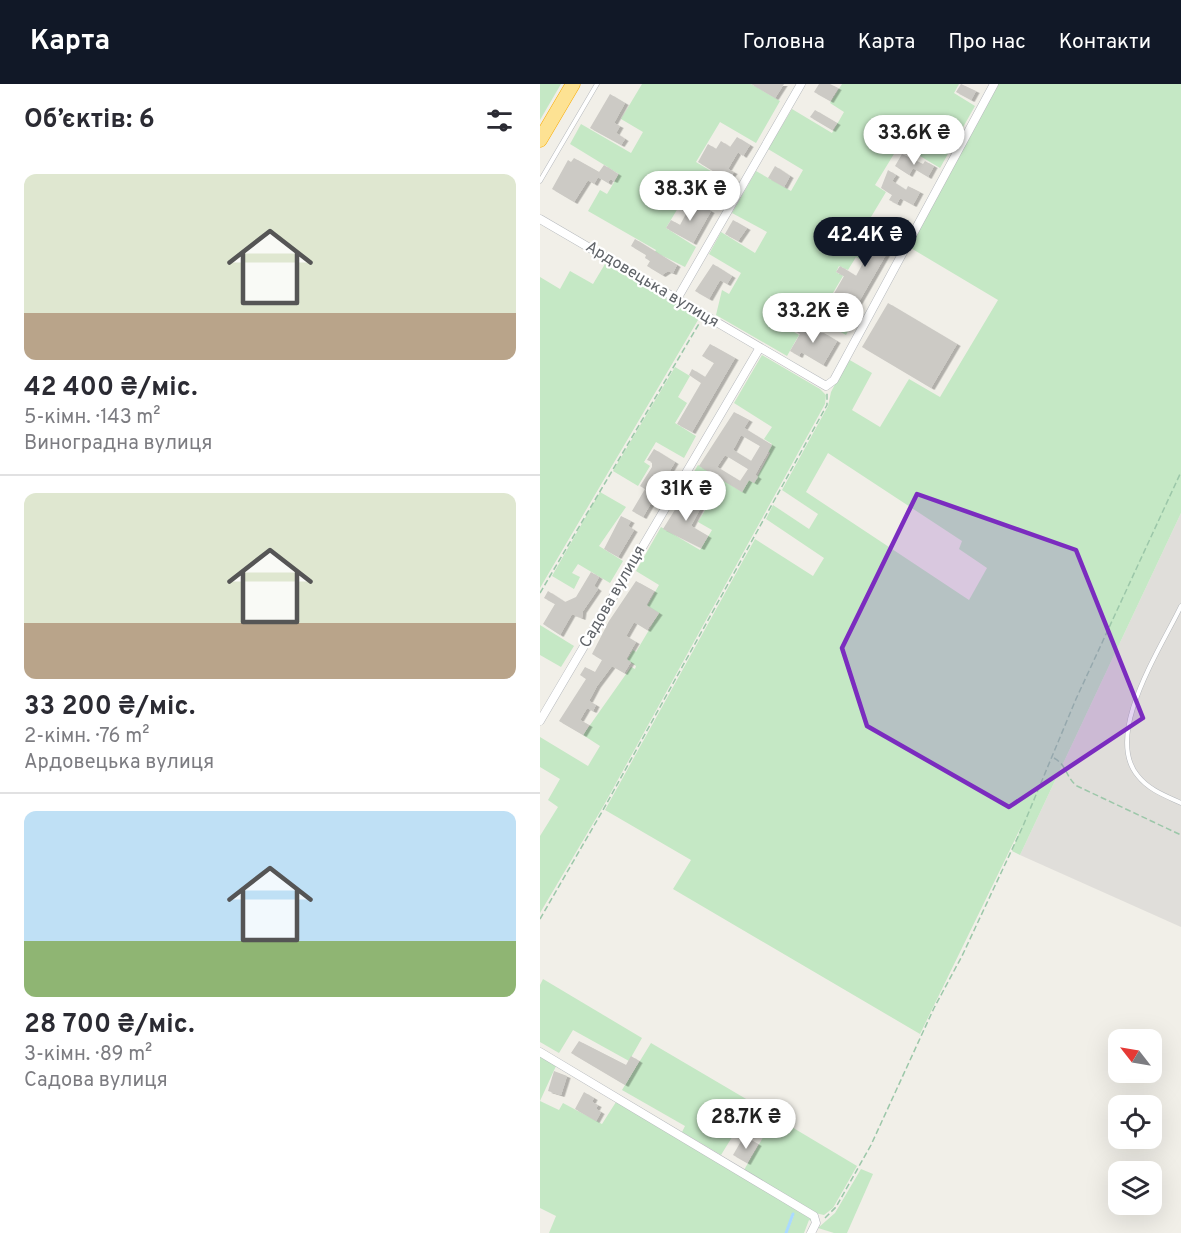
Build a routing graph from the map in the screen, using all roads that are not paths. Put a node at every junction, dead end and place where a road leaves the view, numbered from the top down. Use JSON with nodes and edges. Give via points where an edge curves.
{"nodes":[{"id":1,"x":573,"y":84,"type":"edge"},
{"id":2,"x":597,"y":84,"type":"edge"},
{"id":3,"x":801,"y":84,"type":"edge"},
{"id":4,"x":994,"y":84,"type":"edge"},
{"id":5,"x":540,"y":140,"type":"edge"},
{"id":6,"x":540,"y":181,"type":"edge"},
{"id":7,"x":540,"y":219,"type":"edge"},
{"id":8,"x":677,"y":299,"type":"junction"},
{"id":9,"x":759,"y":349,"type":"junction"},
{"id":10,"x":1181,"y":606,"type":"edge"},
{"id":11,"x":540,"y":721,"type":"edge"},
{"id":12,"x":1181,"y":803,"type":"edge"},
{"id":13,"x":540,"y":1052,"type":"edge"},
{"id":14,"x":813,"y":1230,"type":"edge"}],
"edges":[{"from":1,"to":5,"type":"highway"},
{"from":2,"to":6,"type":"lane"},
{"from":3,"to":8,"type":"street"},
{"from":4,"to":9,"type":"street","name":"Ардовецька вулиця","via":[[834,380],[826,386]]},
{"from":7,"to":8,"type":"street","name":"Ардовецька вулиця"},
{"from":8,"to":9,"type":"street","name":"Ардовецька вулиця"},
{"from":9,"to":11,"type":"street","name":"Садова вулиця"},
{"from":10,"to":12,"type":"lane","via":[[1131,710],[1126,734],[1128,758],[1138,777]]},
{"from":13,"to":14,"type":"street","via":[[814,1216]]}]}
